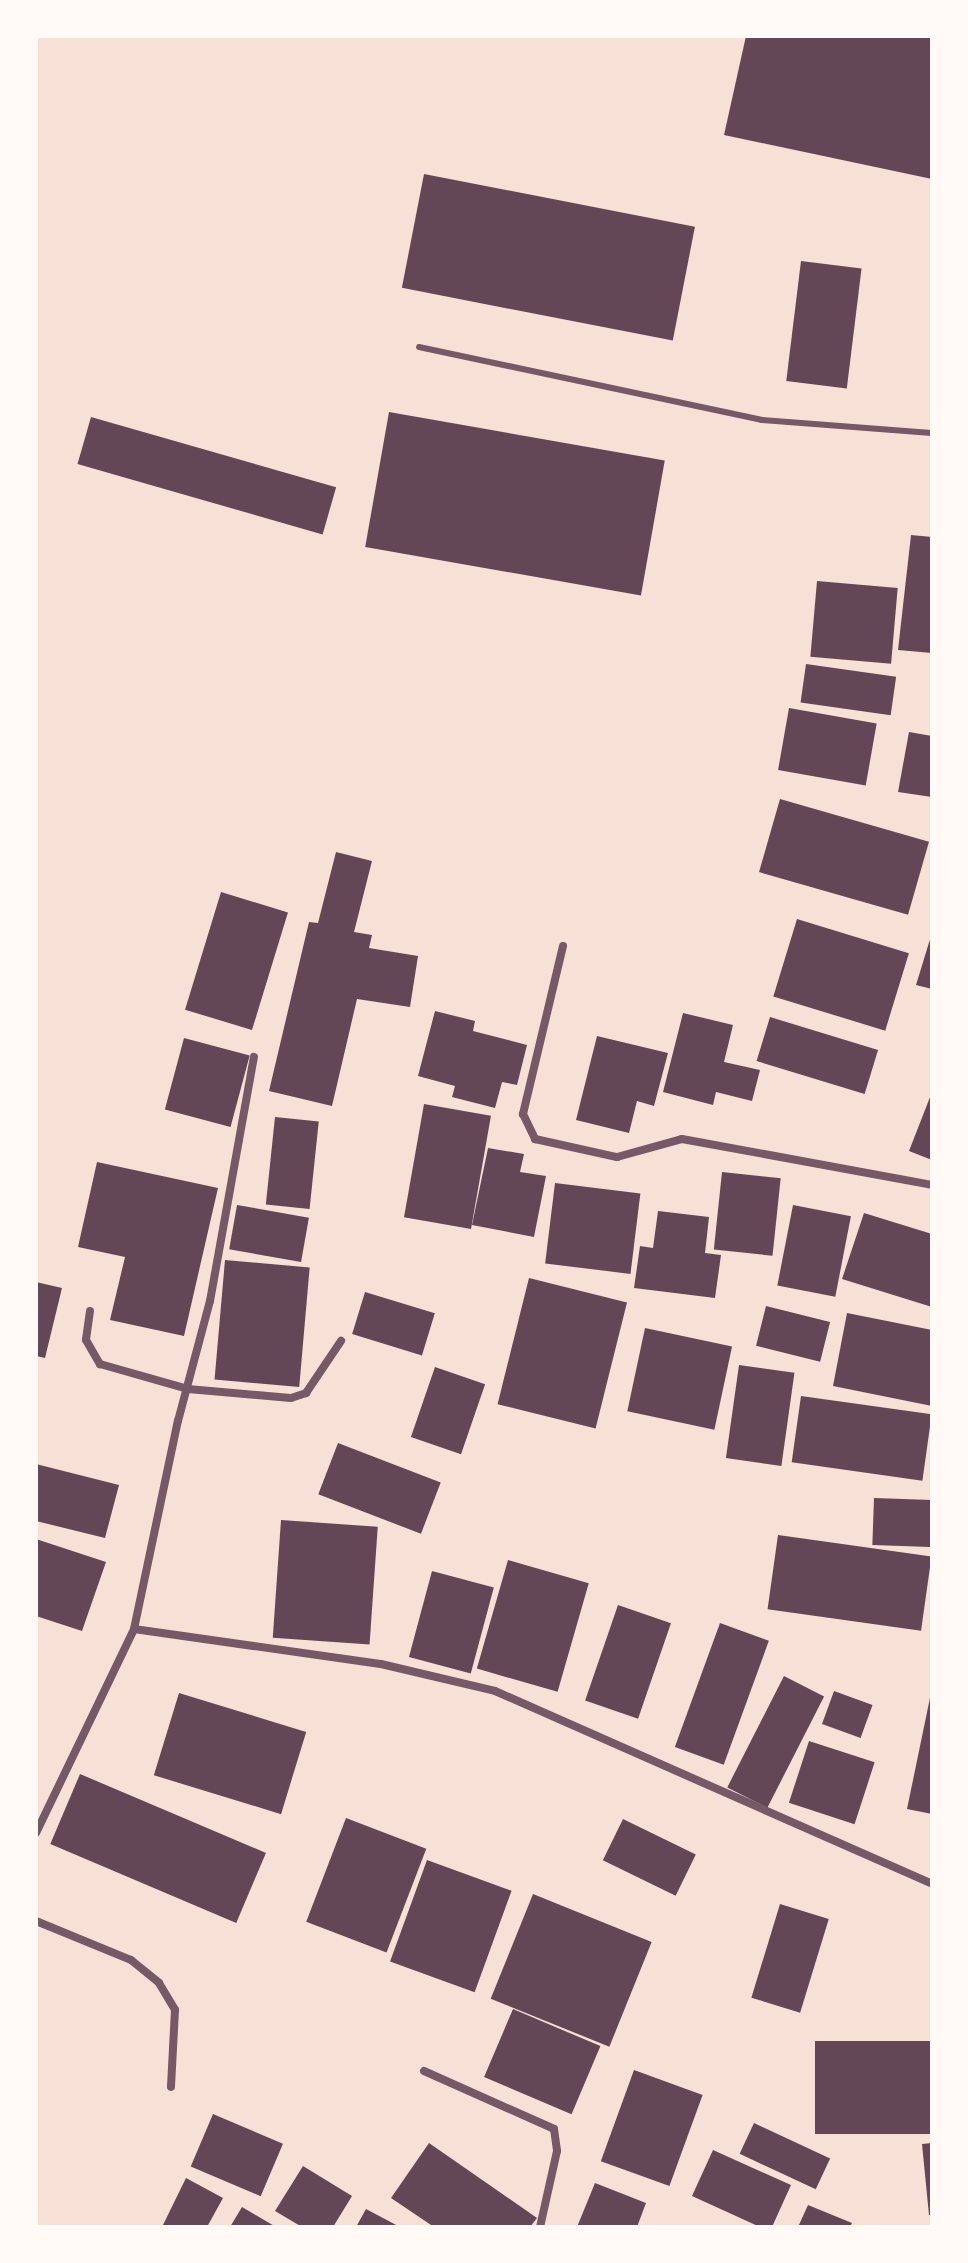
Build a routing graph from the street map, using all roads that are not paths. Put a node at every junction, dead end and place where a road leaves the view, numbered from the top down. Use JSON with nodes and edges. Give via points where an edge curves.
{"nodes":[{"id":1,"x":419,"y":347,"type":"dead end"},
{"id":2,"x":932,"y":433,"type":"edge"},
{"id":3,"x":563,"y":946,"type":"dead end"},
{"id":4,"x":254,"y":1057,"type":"dead end"},
{"id":5,"x":932,"y":1185,"type":"edge"},
{"id":6,"x":90,"y":1311,"type":"dead end"},
{"id":7,"x":341,"y":1341,"type":"dead end"},
{"id":8,"x":188,"y":1389,"type":"junction"},
{"id":9,"x":134,"y":1629,"type":"junction"},
{"id":10,"x":36,"y":1833,"type":"edge"},
{"id":11,"x":932,"y":1884,"type":"edge"},
{"id":12,"x":36,"y":1921,"type":"edge"},
{"id":13,"x":424,"y":2071,"type":"dead end"},
{"id":14,"x":171,"y":2087,"type":"dead end"},
{"id":15,"x":540,"y":2227,"type":"edge"}],
"edges":[{"from":1,"to":2,"type":"lane","via":[[762,420]]},
{"from":3,"to":5,"type":"street","via":[[523,1114],[535,1139],[617,1157],[682,1139]]},
{"from":4,"to":8,"type":"street","via":[[210,1301]]},
{"from":6,"to":8,"type":"street","via":[[86,1340],[100,1364]]},
{"from":7,"to":8,"type":"street","via":[[306,1393],[291,1398]]},
{"from":8,"to":9,"type":"street"},
{"from":9,"to":10,"type":"street"},
{"from":9,"to":11,"type":"street","via":[[381,1664],[495,1691]]},
{"from":12,"to":14,"type":"street","via":[[131,1960],[159,1983],[175,2010]]},
{"from":13,"to":15,"type":"street","via":[[554,2129],[557,2151]]}]}
